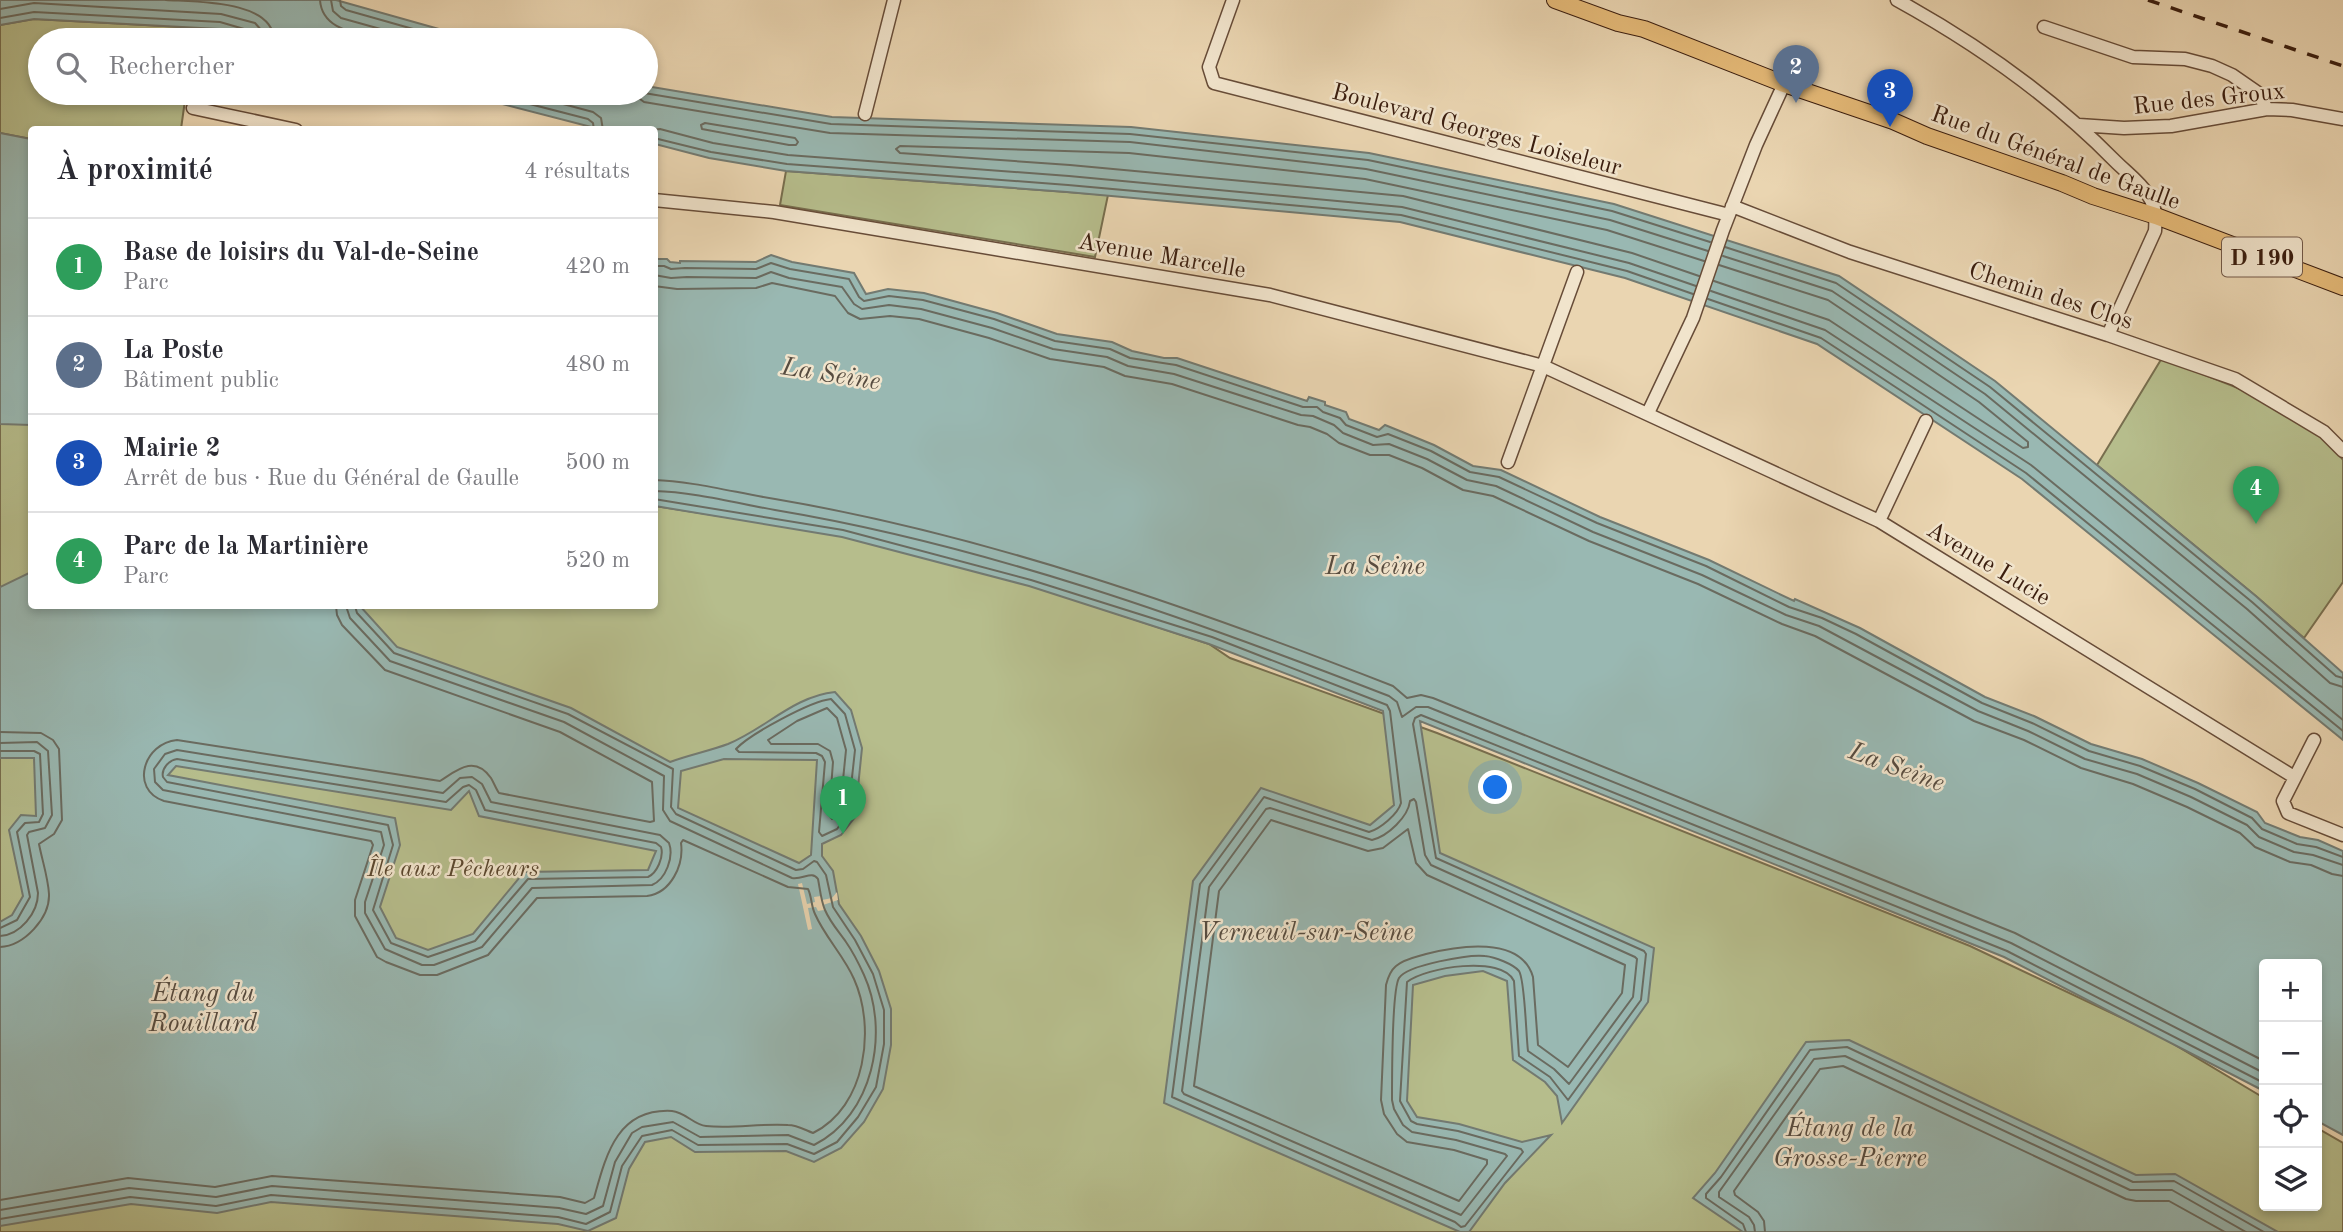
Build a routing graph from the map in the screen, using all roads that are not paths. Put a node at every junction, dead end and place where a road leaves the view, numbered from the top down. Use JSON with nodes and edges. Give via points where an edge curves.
{"nodes":[{"id":1,"x":894,"y":0,"type":"edge"},
{"id":2,"x":1233,"y":0,"type":"edge"},
{"id":3,"x":1555,"y":0,"type":"edge"},
{"id":4,"x":1896,"y":0,"type":"edge"},
{"id":5,"x":2044,"y":27,"type":"dead end"},
{"id":6,"x":1784,"y":84,"type":"junction"},
{"id":7,"x":193,"y":108,"type":"dead end"},
{"id":8,"x":2267,"y":109,"type":"junction"},
{"id":9,"x":865,"y":114,"type":"dead end"},
{"id":10,"x":2343,"y":120,"type":"edge"},
{"id":11,"x":2079,"y":125,"type":"junction"},
{"id":12,"x":277,"y":126,"type":"edge"},
{"id":13,"x":658,"y":200,"type":"edge"},
{"id":14,"x":1731,"y":211,"type":"junction"},
{"id":15,"x":2156,"y":216,"type":"junction"},
{"id":16,"x":1577,"y":272,"type":"dead end"},
{"id":17,"x":2343,"y":287,"type":"edge"},
{"id":18,"x":2108,"y":335,"type":"junction"},
{"id":19,"x":1543,"y":366,"type":"junction"},
{"id":20,"x":1648,"y":413,"type":"junction"},
{"id":21,"x":1926,"y":421,"type":"dead end"},
{"id":22,"x":2343,"y":451,"type":"edge"},
{"id":23,"x":1508,"y":462,"type":"dead end"},
{"id":24,"x":1879,"y":520,"type":"junction"},
{"id":25,"x":2314,"y":740,"type":"dead end"},
{"id":26,"x":2294,"y":776,"type":"junction"},
{"id":27,"x":2343,"y":835,"type":"edge"}],
"edges":[{"from":1,"to":9,"type":"street"},
{"from":2,"to":14,"type":"street","name":"Boulevard Georges Loiseleur","via":[[1209,67],[1214,83]]},
{"from":3,"to":6,"type":"main road","name":"Rue du Général de Gaulle","number":"D 190"},
{"from":4,"to":11,"type":"street","via":[[1993,61]]},
{"from":5,"to":8,"type":"street","via":[[2133,57],[2185,59],[2212,66],[2258,93]]},
{"from":6,"to":14,"type":"street"},
{"from":6,"to":15,"type":"main road","name":"Rue du Général de Gaulle","number":"D 190"},
{"from":7,"to":12,"type":"street"},
{"from":8,"to":10,"type":"street","name":"Rue des Groux"},
{"from":8,"to":11,"type":"street","name":"Rue des Groux","via":[[2171,126]]},
{"from":11,"to":15,"type":"street","via":[[2145,191]]},
{"from":13,"to":19,"type":"street","name":"Avenue Marcelle","via":[[774,212],[1270,295]]},
{"from":14,"to":18,"type":"street","name":"Chemin des Clos"},
{"from":14,"to":20,"type":"street","via":[[1693,318]]},
{"from":15,"to":17,"type":"main road","name":"Rue du Général de Gaulle","number":"D 190"},
{"from":15,"to":18,"type":"street","via":[[2155,231]]},
{"from":16,"to":19,"type":"street"},
{"from":18,"to":22,"type":"street","name":"Chemin des Clos","via":[[2235,379],[2325,432]]},
{"from":19,"to":20,"type":"street","name":"Avenue Marcelle"},
{"from":19,"to":23,"type":"street"},
{"from":20,"to":24,"type":"street","name":"Avenue Lucie"},
{"from":21,"to":24,"type":"street"},
{"from":24,"to":26,"type":"street","name":"Avenue Lucie"},
{"from":25,"to":26,"type":"street"},
{"from":26,"to":27,"type":"street","via":[[2283,801],[2288,813]]}]}
